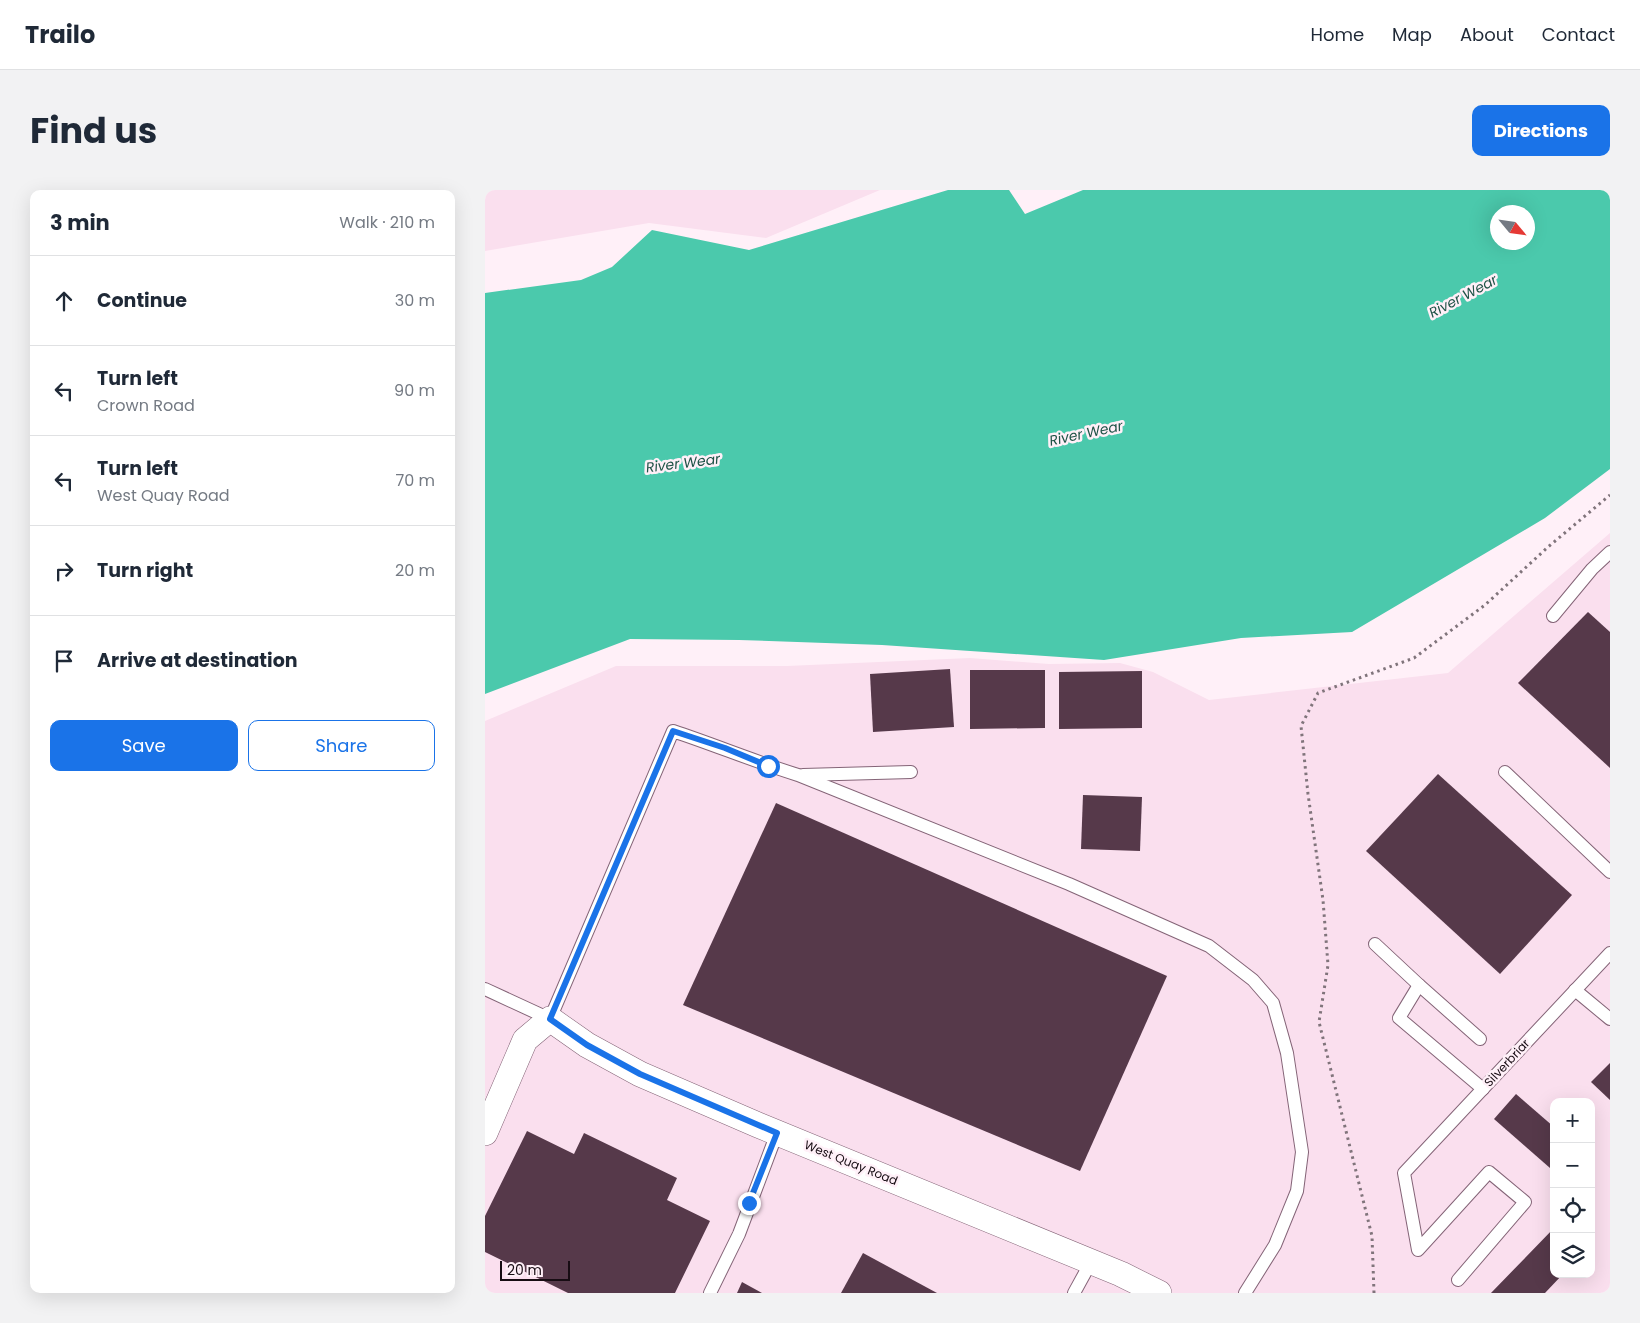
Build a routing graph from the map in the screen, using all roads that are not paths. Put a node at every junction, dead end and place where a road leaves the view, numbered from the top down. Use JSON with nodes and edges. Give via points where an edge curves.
{"nodes":[{"id":1,"x":1610,"y":552,"type":"edge"},
{"id":2,"x":1553,"y":616,"type":"dead end"},
{"id":3,"x":911,"y":772,"type":"dead end"},
{"id":4,"x":1505,"y":772,"type":"dead end"},
{"id":5,"x":798,"y":775,"type":"junction"},
{"id":6,"x":1610,"y":872,"type":"edge"},
{"id":7,"x":1375,"y":944,"type":"dead end"},
{"id":8,"x":1610,"y":953,"type":"edge"},
{"id":9,"x":1419,"y":984,"type":"junction"},
{"id":10,"x":485,"y":989,"type":"edge"},
{"id":11,"x":1575,"y":990,"type":"junction"},
{"id":12,"x":550,"y":1019,"type":"junction"},
{"id":13,"x":1610,"y":1019,"type":"edge"},
{"id":14,"x":1480,"y":1039,"type":"dead end"},
{"id":15,"x":1483,"y":1089,"type":"junction"},
{"id":16,"x":485,"y":1133,"type":"edge"},
{"id":17,"x":777,"y":1133,"type":"junction"},
{"id":18,"x":1091,"y":1262,"type":"junction"},
{"id":19,"x":1459,"y":1280,"type":"dead end"},
{"id":20,"x":710,"y":1293,"type":"edge"},
{"id":21,"x":1074,"y":1293,"type":"edge"},
{"id":22,"x":1159,"y":1293,"type":"edge"},
{"id":23,"x":1245,"y":1293,"type":"edge"}],
"edges":[{"from":1,"to":2,"type":"lane"},
{"from":3,"to":5,"type":"lane"},
{"from":4,"to":6,"type":"lane"},
{"from":5,"to":12,"type":"lane","via":[[673,731]]},
{"from":5,"to":23,"type":"lane","via":[[1069,884],[1193,938],[1209,946],[1253,980],[1273,1003],[1287,1054],[1302,1152],[1297,1191],[1275,1244]]},
{"from":7,"to":9,"type":"lane"},
{"from":8,"to":11,"type":"lane","name":"Silverbriar"},
{"from":9,"to":14,"type":"lane"},
{"from":9,"to":15,"type":"lane","via":[[1399,1018]]},
{"from":10,"to":12,"type":"lane"},
{"from":11,"to":13,"type":"lane"},
{"from":11,"to":15,"type":"lane","name":"Silverbriar"},
{"from":12,"to":16,"type":"street","via":[[525,1040]]},
{"from":12,"to":17,"type":"street","name":"West Quay Road","via":[[587,1045],[640,1074]]},
{"from":15,"to":19,"type":"lane","name":"Silverbriar","via":[[1404,1172],[1418,1250],[1489,1172],[1525,1202]]},
{"from":17,"to":18,"type":"street","name":"West Quay Road"},
{"from":17,"to":20,"type":"lane","via":[[739,1234]]},
{"from":18,"to":21,"type":"lane"},
{"from":18,"to":22,"type":"street","name":"West Quay Road"}]}
